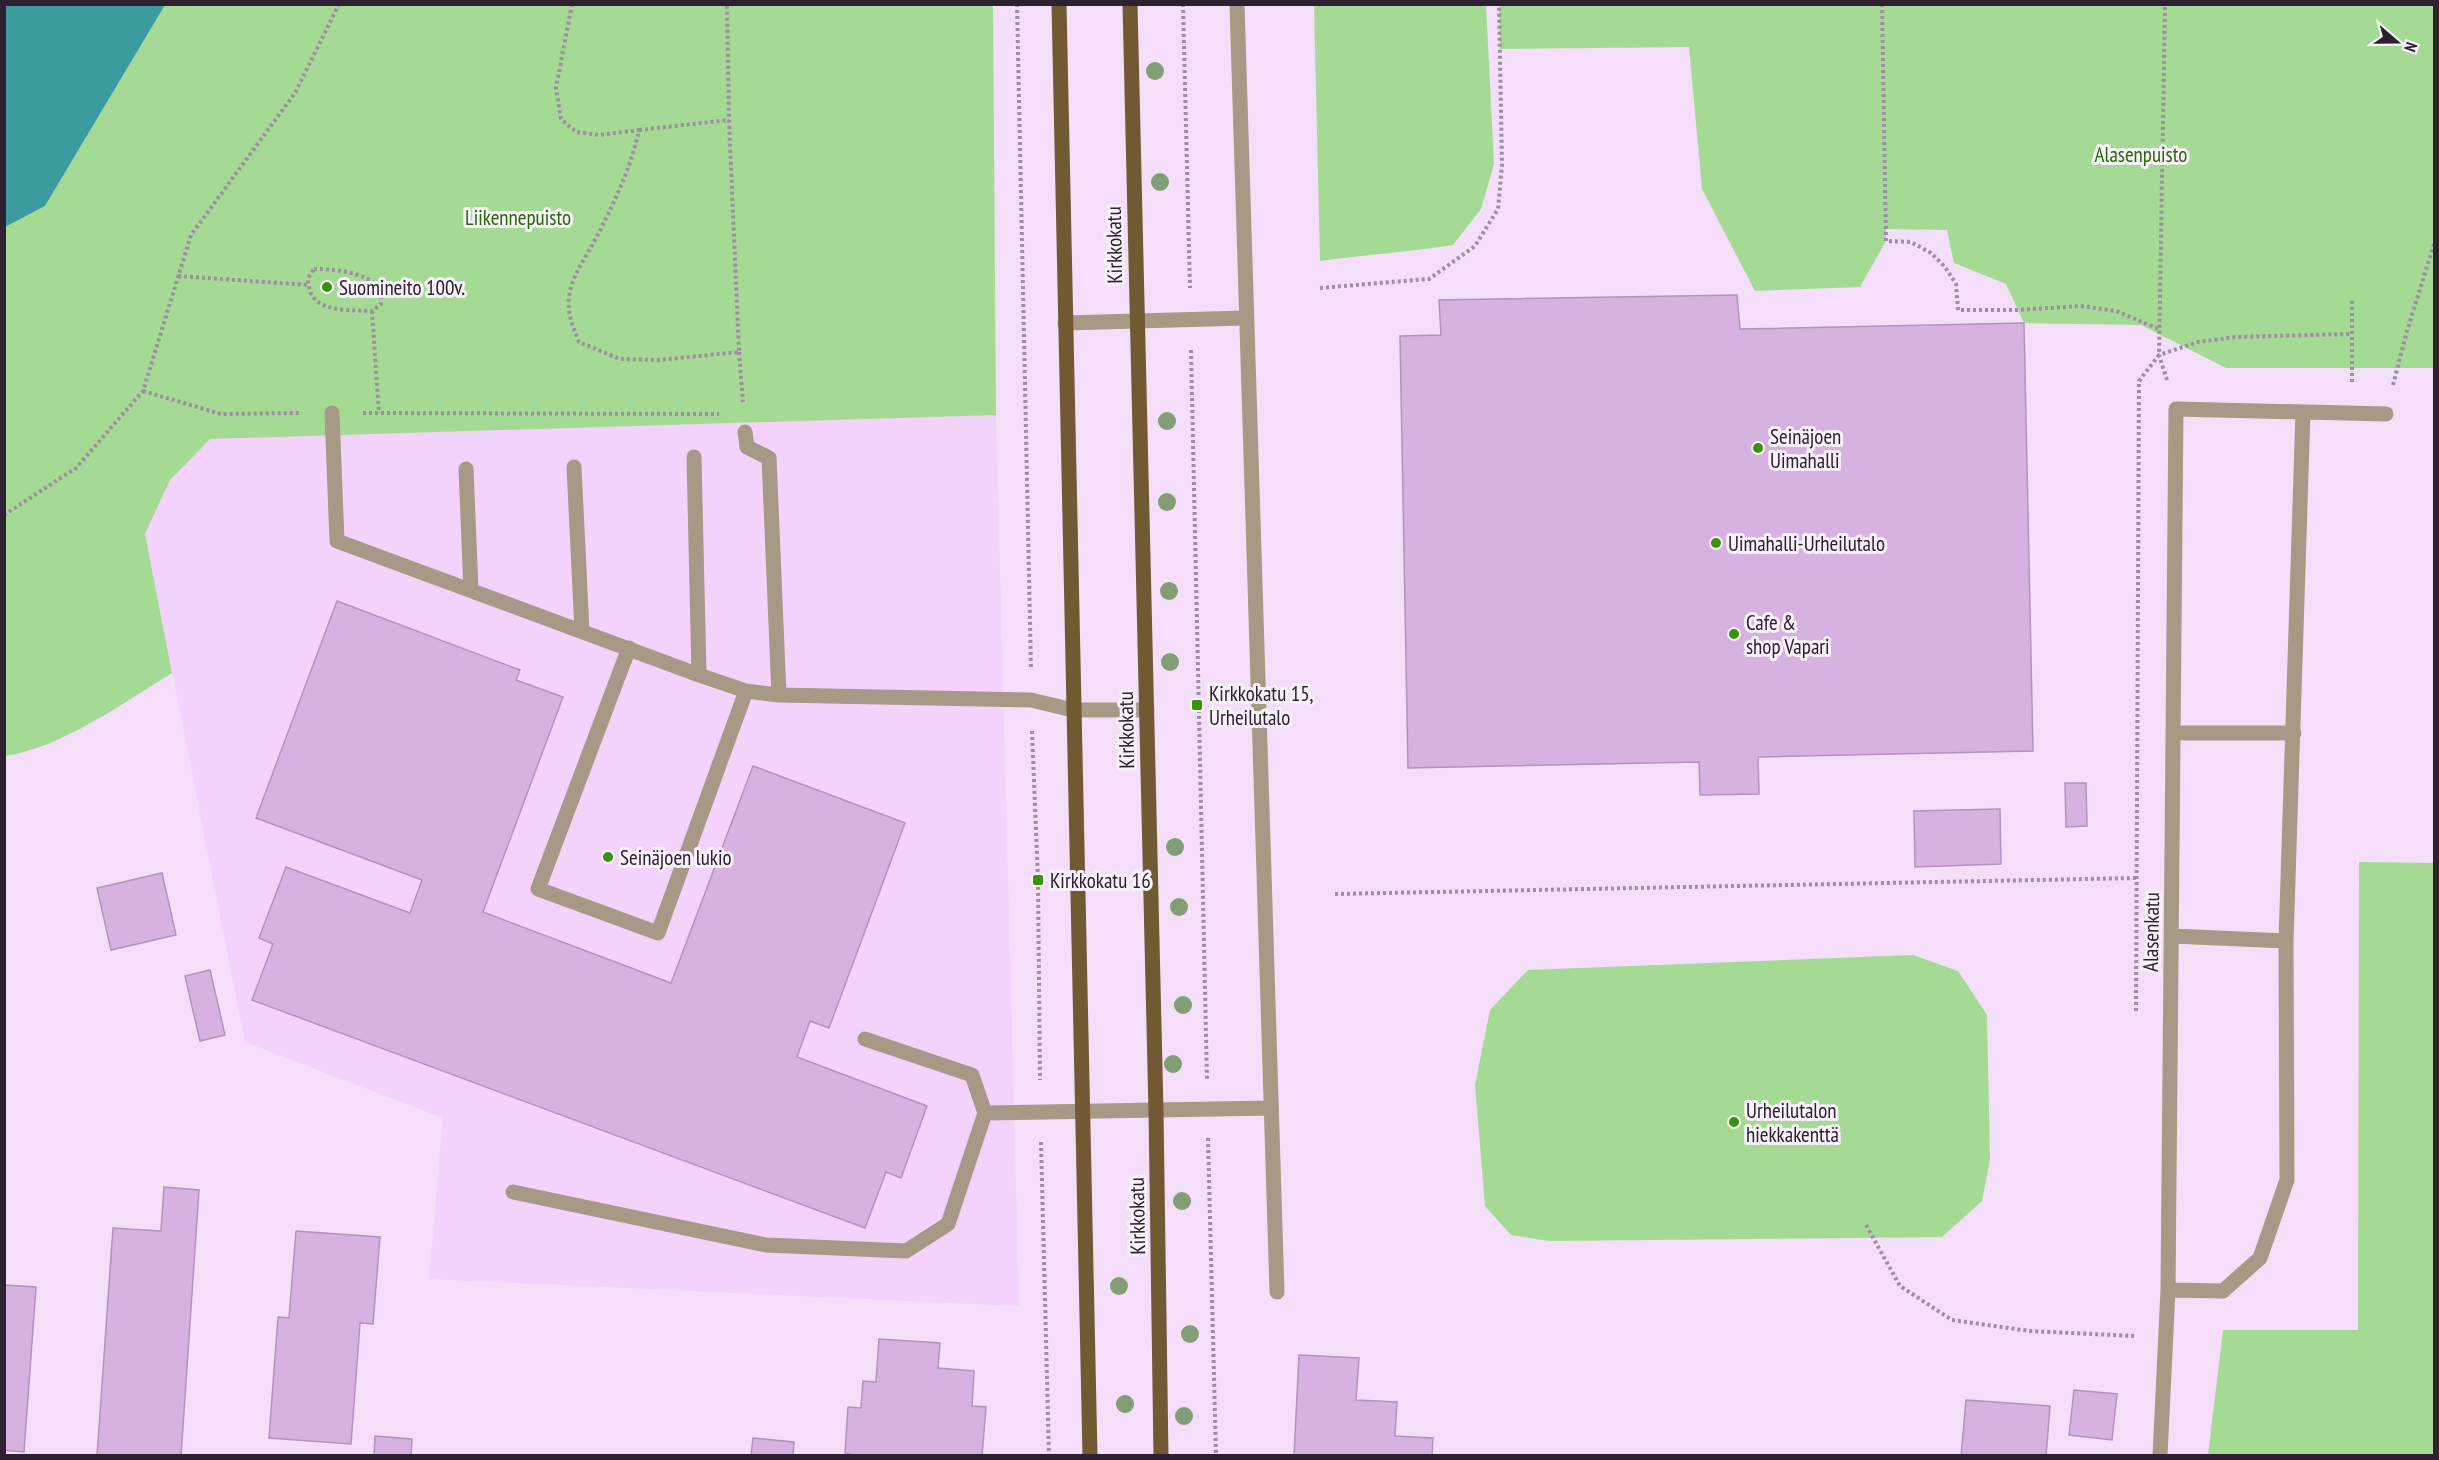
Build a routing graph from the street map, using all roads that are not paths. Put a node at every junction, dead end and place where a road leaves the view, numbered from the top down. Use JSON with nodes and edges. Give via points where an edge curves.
{"nodes":[{"id":1,"x":1059,"y":4,"type":"edge"},
{"id":2,"x":1130,"y":4,"type":"edge"},
{"id":3,"x":1237,"y":4,"type":"edge"},
{"id":4,"x":1245,"y":318,"type":"junction"},
{"id":5,"x":1137,"y":321,"type":"junction"},
{"id":6,"x":1065,"y":323,"type":"junction"},
{"id":7,"x":2303,"y":412,"type":"junction"},
{"id":8,"x":332,"y":413,"type":"road end"},
{"id":9,"x":2386,"y":414,"type":"road end"},
{"id":10,"x":745,"y":432,"type":"road end"},
{"id":11,"x":694,"y":457,"type":"dead end"},
{"id":12,"x":574,"y":467,"type":"dead end"},
{"id":13,"x":466,"y":470,"type":"dead end"},
{"id":14,"x":471,"y":590,"type":"junction"},
{"id":15,"x":582,"y":631,"type":"junction"},
{"id":16,"x":628,"y":648,"type":"junction"},
{"id":17,"x":699,"y":675,"type":"junction"},
{"id":18,"x":746,"y":691,"type":"junction"},
{"id":19,"x":778,"y":695,"type":"junction"},
{"id":20,"x":1073,"y":710,"type":"junction"},
{"id":21,"x":1147,"y":710,"type":"junction"},
{"id":22,"x":2174,"y":733,"type":"junction"},
{"id":23,"x":2294,"y":733,"type":"junction"},
{"id":24,"x":2172,"y":936,"type":"junction"},
{"id":25,"x":2286,"y":941,"type":"junction"},
{"id":26,"x":865,"y":1039,"type":"dead end"},
{"id":27,"x":1271,"y":1108,"type":"junction"},
{"id":28,"x":1156,"y":1111,"type":"junction"},
{"id":29,"x":1082,"y":1112,"type":"junction"},
{"id":30,"x":985,"y":1113,"type":"junction"},
{"id":31,"x":513,"y":1192,"type":"dead end"},
{"id":32,"x":2168,"y":1290,"type":"junction"},
{"id":33,"x":1277,"y":1292,"type":"dead end"},
{"id":34,"x":1090,"y":1455,"type":"edge"},
{"id":35,"x":1161,"y":1455,"type":"edge"},
{"id":36,"x":2160,"y":1455,"type":"edge"}],
"edges":[{"from":1,"to":6,"type":"main road"},
{"from":2,"to":5,"type":"main road","name":"Kirkkokatu"},
{"from":3,"to":4,"type":"street"},
{"from":4,"to":5,"type":"street"},
{"from":4,"to":27,"type":"street"},
{"from":5,"to":6,"type":"street"},
{"from":5,"to":21,"type":"main road","name":"Kirkkokatu"},
{"from":6,"to":20,"type":"main road"},
{"from":7,"to":9,"type":"street"},
{"from":7,"to":22,"type":"street","name":"Alasenkatu","via":[[2176,409]]},
{"from":7,"to":23,"type":"street"},
{"from":8,"to":14,"type":"street","via":[[337,541]]},
{"from":10,"to":19,"type":"street","via":[[747,447],[769,458]]},
{"from":11,"to":17,"type":"street"},
{"from":12,"to":15,"type":"street"},
{"from":13,"to":14,"type":"street"},
{"from":14,"to":15,"type":"street"},
{"from":15,"to":16,"type":"street"},
{"from":16,"to":17,"type":"street"},
{"from":16,"to":18,"type":"street","via":[[538,889],[658,933]]},
{"from":17,"to":18,"type":"street"},
{"from":18,"to":19,"type":"street"},
{"from":19,"to":20,"type":"street","via":[[1031,700]]},
{"from":20,"to":21,"type":"street"},
{"from":20,"to":29,"type":"main road"},
{"from":21,"to":28,"type":"main road","name":"Kirkkokatu"},
{"from":22,"to":23,"type":"street"},
{"from":22,"to":24,"type":"street","name":"Alasenkatu"},
{"from":23,"to":25,"type":"street"},
{"from":24,"to":25,"type":"street"},
{"from":24,"to":32,"type":"street","name":"Alasenkatu"},
{"from":25,"to":32,"type":"street","via":[[2287,1180],[2260,1258],[2223,1291]]},
{"from":26,"to":30,"type":"street","via":[[972,1075]]},
{"from":27,"to":28,"type":"street"},
{"from":27,"to":33,"type":"street"},
{"from":28,"to":29,"type":"street"},
{"from":28,"to":35,"type":"main road","name":"Kirkkokatu"},
{"from":29,"to":30,"type":"street"},
{"from":29,"to":34,"type":"main road"},
{"from":30,"to":31,"type":"street","via":[[948,1224],[906,1251],[766,1245]]},
{"from":32,"to":36,"type":"street","name":"Alasenkatu"}]}
